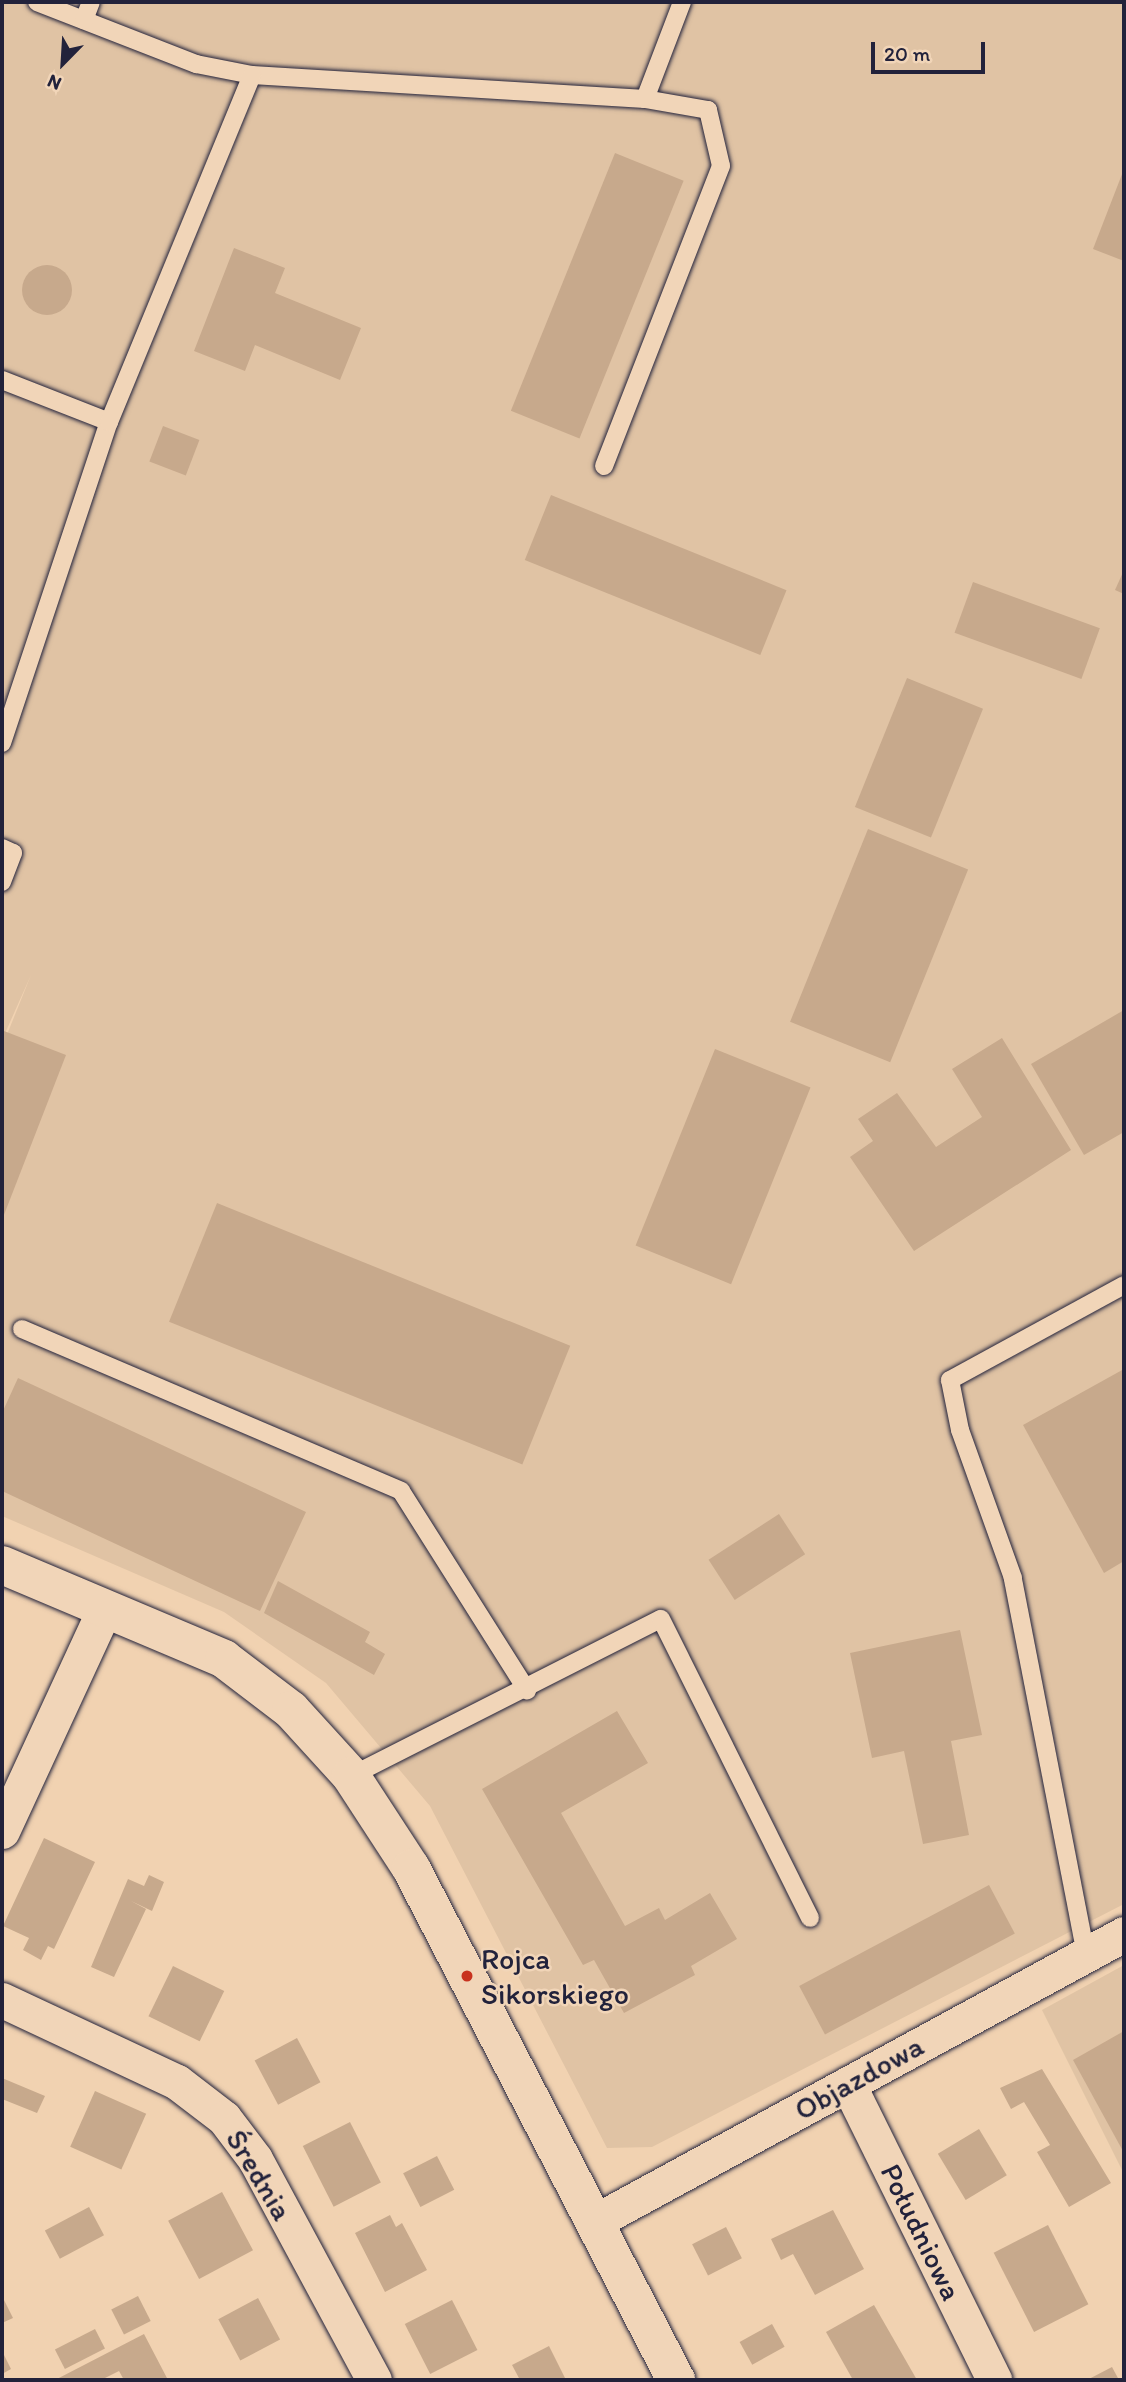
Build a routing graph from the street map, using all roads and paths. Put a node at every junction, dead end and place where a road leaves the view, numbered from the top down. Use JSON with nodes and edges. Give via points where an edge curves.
{"nodes":[{"id":1,"x":37,"y":2,"type":"edge"},
{"id":2,"x":91,"y":2,"type":"edge"},
{"id":3,"x":682,"y":2,"type":"edge"},
{"id":4,"x":84,"y":20,"type":"junction"},
{"id":5,"x":252,"y":75,"type":"junction"},
{"id":6,"x":645,"y":99,"type":"junction"},
{"id":7,"x":2,"y":380,"type":"edge"},
{"id":8,"x":109,"y":422,"type":"junction"},
{"id":9,"x":604,"y":466,"type":"dead end"},
{"id":10,"x":2,"y":743,"type":"edge"},
{"id":11,"x":2,"y":848,"type":"edge"},
{"id":12,"x":2,"y":882,"type":"edge"},
{"id":13,"x":1124,"y":1285,"type":"edge"},
{"id":14,"x":22,"y":1329,"type":"dead end"},
{"id":15,"x":2,"y":1565,"type":"edge"},
{"id":16,"x":105,"y":1608,"type":"junction"},
{"id":17,"x":527,"y":1690,"type":"junction"},
{"id":18,"x":351,"y":1776,"type":"junction"},
{"id":19,"x":2,"y":1831,"type":"edge"},
{"id":20,"x":810,"y":1918,"type":"dead end"},
{"id":21,"x":1123,"y":1939,"type":"edge"},
{"id":22,"x":1086,"y":1955,"type":"junction"},
{"id":23,"x":2,"y":2000,"type":"edge"},
{"id":24,"x":848,"y":2084,"type":"junction"},
{"id":25,"x":594,"y":2222,"type":"junction"},
{"id":26,"x":374,"y":2380,"type":"edge"},
{"id":27,"x":676,"y":2380,"type":"edge"},
{"id":28,"x":995,"y":2380,"type":"edge"}],
"edges":[{"from":1,"to":4,"type":"lane"},
{"from":2,"to":4,"type":"lane"},
{"from":3,"to":6,"type":"lane"},
{"from":4,"to":5,"type":"lane","via":[[196,64]]},
{"from":5,"to":6,"type":"lane"},
{"from":5,"to":8,"type":"lane"},
{"from":6,"to":9,"type":"lane","via":[[708,110],[721,166]]},
{"from":7,"to":8,"type":"lane"},
{"from":8,"to":10,"type":"lane"},
{"from":11,"to":12,"type":"lane","via":[[13,853]]},
{"from":13,"to":22,"type":"lane","via":[[950,1380],[960,1430],[1013,1577]]},
{"from":14,"to":17,"type":"lane","via":[[401,1491]]},
{"from":15,"to":16,"type":"street"},
{"from":16,"to":18,"type":"street","via":[[183,1639],[260,1682]]},
{"from":16,"to":19,"type":"street"},
{"from":17,"to":18,"type":"lane"},
{"from":17,"to":20,"type":"lane","via":[[661,1619]]},
{"from":18,"to":25,"type":"street","via":[[411,1868]]},
{"from":21,"to":22,"type":"street","name":"Objazdowa"},
{"from":22,"to":24,"type":"street","name":"Objazdowa"},
{"from":23,"to":26,"type":"street","name":"Średnia","via":[[177,2082],[224,2118],[255,2159]]},
{"from":24,"to":25,"type":"street","name":"Objazdowa"},
{"from":24,"to":28,"type":"street","name":"Południowa"},
{"from":25,"to":27,"type":"street"}]}
